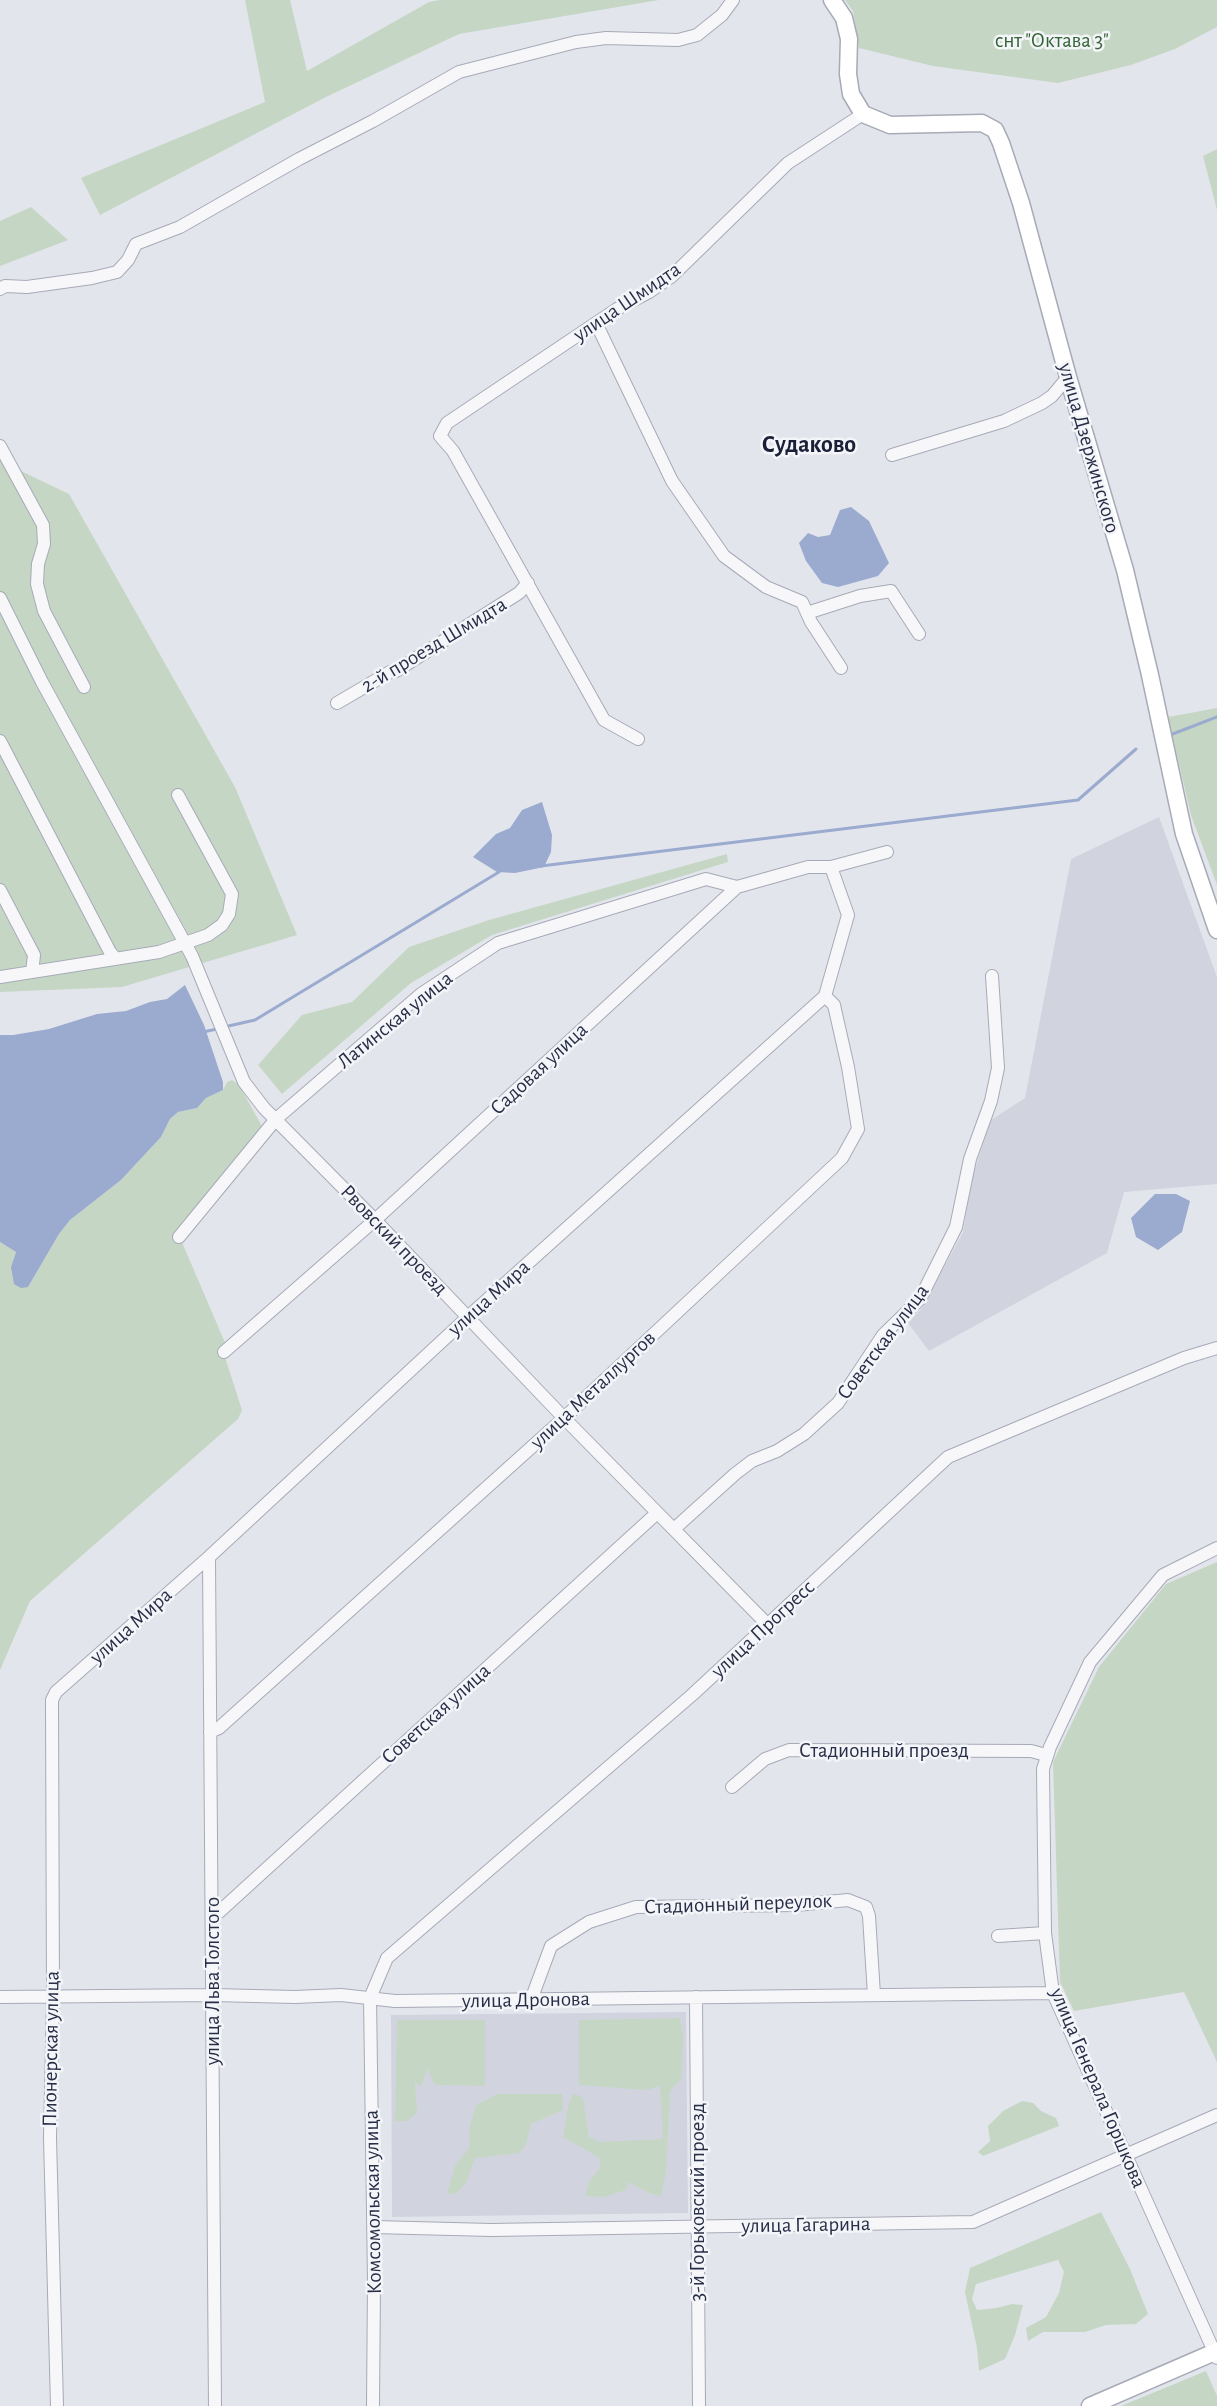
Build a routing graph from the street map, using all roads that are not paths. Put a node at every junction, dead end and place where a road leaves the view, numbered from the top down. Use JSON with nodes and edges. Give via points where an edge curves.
{"nodes":[{"id":1,"x":732,"y":0,"type":"edge"},
{"id":2,"x":832,"y":0,"type":"edge"},
{"id":3,"x":863,"y":114,"type":"junction"},
{"id":4,"x":0,"y":289,"type":"edge"},
{"id":5,"x":596,"y":323,"type":"junction"},
{"id":6,"x":1068,"y":377,"type":"junction"},
{"id":7,"x":0,"y":446,"type":"edge"},
{"id":8,"x":892,"y":454,"type":"dead end"},
{"id":9,"x":528,"y":583,"type":"junction"},
{"id":10,"x":0,"y":598,"type":"edge"},
{"id":11,"x":807,"y":613,"type":"junction"},
{"id":12,"x":919,"y":634,"type":"dead end"},
{"id":13,"x":841,"y":668,"type":"dead end"},
{"id":14,"x":84,"y":687,"type":"dead end"},
{"id":15,"x":337,"y":703,"type":"dead end"},
{"id":16,"x":638,"y":739,"type":"dead end"},
{"id":17,"x":0,"y":741,"type":"edge"},
{"id":18,"x":178,"y":795,"type":"dead end"},
{"id":19,"x":887,"y":852,"type":"dead end"},
{"id":20,"x":831,"y":867,"type":"junction"},
{"id":21,"x":737,"y":887,"type":"junction"},
{"id":22,"x":0,"y":890,"type":"edge"},
{"id":23,"x":1217,"y":930,"type":"edge"},
{"id":24,"x":185,"y":943,"type":"junction"},
{"id":25,"x":116,"y":959,"type":"junction"},
{"id":26,"x":32,"y":972,"type":"junction"},
{"id":27,"x":992,"y":976,"type":"dead end"},
{"id":28,"x":0,"y":977,"type":"edge"},
{"id":29,"x":825,"y":996,"type":"junction"},
{"id":30,"x":276,"y":1119,"type":"junction"},
{"id":31,"x":375,"y":1220,"type":"junction"},
{"id":32,"x":179,"y":1237,"type":"dead end"},
{"id":33,"x":468,"y":1317,"type":"junction"},
{"id":34,"x":1217,"y":1348,"type":"edge"},
{"id":35,"x":224,"y":1352,"type":"dead end"},
{"id":36,"x":564,"y":1418,"type":"junction"},
{"id":37,"x":657,"y":1513,"type":"junction"},
{"id":38,"x":674,"y":1529,"type":"junction"},
{"id":39,"x":1217,"y":1548,"type":"edge"},
{"id":40,"x":209,"y":1557,"type":"junction"},
{"id":41,"x":767,"y":1624,"type":"junction"},
{"id":42,"x":56,"y":1692,"type":"joint"},
{"id":43,"x":210,"y":1732,"type":"junction"},
{"id":44,"x":1047,"y":1755,"type":"junction"},
{"id":45,"x":732,"y":1787,"type":"dead end"},
{"id":46,"x":213,"y":1912,"type":"junction"},
{"id":47,"x":1045,"y":1933,"type":"junction"},
{"id":48,"x":998,"y":1936,"type":"dead end"},
{"id":49,"x":1053,"y":1993,"type":"junction"},
{"id":50,"x":213,"y":1995,"type":"junction"},
{"id":51,"x":874,"y":1995,"type":"junction"},
{"id":52,"x":53,"y":1996,"type":"junction"},
{"id":53,"x":0,"y":1997,"type":"edge"},
{"id":54,"x":696,"y":1997,"type":"junction"},
{"id":55,"x":370,"y":1998,"type":"junction"},
{"id":56,"x":531,"y":2000,"type":"junction"},
{"id":57,"x":1217,"y":2115,"type":"edge"},
{"id":58,"x":1126,"y":2154,"type":"junction"},
{"id":59,"x":374,"y":2227,"type":"junction"},
{"id":60,"x":698,"y":2227,"type":"junction"},
{"id":61,"x":1216,"y":2354,"type":"edge"},
{"id":62,"x":57,"y":2406,"type":"edge"},
{"id":63,"x":215,"y":2406,"type":"edge"},
{"id":64,"x":373,"y":2406,"type":"edge"},
{"id":65,"x":699,"y":2406,"type":"edge"},
{"id":66,"x":1090,"y":2406,"type":"edge"}],
"edges":[{"from":1,"to":4,"type":"street","via":[[722,15],[697,35],[678,40],[606,38],[576,42],[459,72],[180,227],[136,244],[117,272]]},
{"from":2,"to":3,"type":"street","via":[[844,18],[849,39],[851,94]]},
{"from":3,"to":5,"type":"street","name":"улица Шмидта","via":[[788,163],[672,276]]},
{"from":3,"to":6,"type":"street","name":"улица Дзержинского","via":[[890,125],[982,123],[995,130],[1021,203]]},
{"from":5,"to":9,"type":"street","name":"улица Шмидта","via":[[447,423],[440,436],[453,451]]},
{"from":5,"to":11,"type":"street","via":[[672,481],[724,555],[766,587],[802,602]]},
{"from":6,"to":8,"type":"street","via":[[1042,403],[1004,421]]},
{"from":6,"to":23,"type":"street","name":"улица Дзержинского","via":[[1125,570],[1184,834]]},
{"from":7,"to":14,"type":"street","via":[[43,525],[37,584],[44,611]]},
{"from":9,"to":15,"type":"street","name":"2-й проезд Шмидта","via":[[519,593],[396,671]]},
{"from":9,"to":16,"type":"street","via":[[604,720]]},
{"from":10,"to":24,"type":"street","name":"Рвовский проезд"},
{"from":11,"to":12,"type":"street","via":[[860,596],[891,591]]},
{"from":11,"to":13,"type":"street"},
{"from":17,"to":25,"type":"street"},
{"from":18,"to":24,"type":"street","via":[[232,894],[229,914],[222,925]]},
{"from":19,"to":20,"type":"street","name":"Садовая улица"},
{"from":20,"to":21,"type":"street","name":"Садовая улица","via":[[808,867]]},
{"from":20,"to":29,"type":"street","via":[[848,915]]},
{"from":21,"to":30,"type":"street","name":"Латинская улица","via":[[706,879],[498,943],[421,994]]},
{"from":21,"to":31,"type":"street","name":"Садовая улица"},
{"from":22,"to":26,"type":"street","via":[[34,955]]},
{"from":24,"to":25,"type":"street"},
{"from":24,"to":30,"type":"street","name":"Рвовский проезд","via":[[244,1082]]},
{"from":25,"to":26,"type":"street"},
{"from":26,"to":28,"type":"street"},
{"from":27,"to":38,"type":"street","name":"Советская улица","via":[[998,1068],[991,1101],[970,1159],[956,1227],[920,1299],[884,1335],[838,1403],[804,1434],[735,1474]]},
{"from":29,"to":33,"type":"street","name":"улица Мира"},
{"from":29,"to":36,"type":"street","name":"улица Металлургов","via":[[834,1005],[858,1129],[842,1158]]},
{"from":30,"to":31,"type":"street","name":"Рвовский проезд"},
{"from":30,"to":32,"type":"street","name":"Латинская улица"},
{"from":31,"to":33,"type":"street","name":"Рвовский проезд"},
{"from":31,"to":35,"type":"street","name":"Садовая улица"},
{"from":33,"to":36,"type":"street","name":"Рвовский проезд"},
{"from":33,"to":40,"type":"street","name":"улица Мира"},
{"from":34,"to":41,"type":"street","name":"улица Прогресс","via":[[1173,1362],[948,1457]]},
{"from":36,"to":37,"type":"street","name":"Рвовский проезд"},
{"from":36,"to":43,"type":"street","name":"улица Металлургов"},
{"from":37,"to":38,"type":"street","name":"Рвовский проезд"},
{"from":37,"to":46,"type":"street","name":"Советская улица","via":[[219,1912]]},
{"from":38,"to":41,"type":"street","name":"Рвовский проезд"},
{"from":39,"to":44,"type":"street","name":"улица Генерала Горшкова","via":[[1163,1575],[1124,1619],[1090,1662]]},
{"from":40,"to":42,"type":"street","name":"улица Мира"},
{"from":40,"to":43,"type":"street","name":"улица Льва Толстого"},
{"from":41,"to":55,"type":"street","name":"улица Прогресс","via":[[683,1702],[387,1958]]},
{"from":42,"to":52,"type":"street","name":"Пионерская улица","via":[[52,1700]]},
{"from":43,"to":46,"type":"street","name":"улица Льва Толстого"},
{"from":44,"to":45,"type":"street","name":"Стадионный проезд","via":[[1031,1751],[789,1750],[765,1759]]},
{"from":44,"to":47,"type":"street","name":"улица Генерала Горшкова","via":[[1043,1769]]},
{"from":46,"to":50,"type":"street","name":"улица Льва Толстого"},
{"from":47,"to":48,"type":"street"},
{"from":47,"to":49,"type":"street","name":"улица Генерала Горшкова"},
{"from":49,"to":51,"type":"street","name":"улица Дронова"},
{"from":49,"to":58,"type":"street","name":"улица Генерала Горшкова"},
{"from":50,"to":52,"type":"street","name":"улица Дронова"},
{"from":50,"to":55,"type":"street","name":"улица Дронова"},
{"from":50,"to":63,"type":"street","name":"улица Льва Толстого"},
{"from":51,"to":54,"type":"street","name":"улица Дронова"},
{"from":51,"to":56,"type":"street","name":"Стадионный переулок","via":[[869,1916],[866,1907],[848,1900],[796,1905],[636,1907],[589,1922],[551,1946]]},
{"from":52,"to":53,"type":"street","name":"улица Дронова"},
{"from":52,"to":62,"type":"street","name":"Пионерская улица","via":[[50,2138]]},
{"from":54,"to":56,"type":"street","name":"улица Дронова"},
{"from":54,"to":60,"type":"street","name":"3-й Горьковский проезд"},
{"from":55,"to":56,"type":"street","name":"улица Дронова"},
{"from":55,"to":59,"type":"street","name":"Комсомольская улица"},
{"from":57,"to":58,"type":"street","name":"улица Гагарина"},
{"from":58,"to":60,"type":"street","name":"улица Гагарина","via":[[973,2222]]},
{"from":58,"to":61,"type":"street","name":"улица Генерала Горшкова"},
{"from":59,"to":60,"type":"street","name":"улица Гагарина"},
{"from":59,"to":64,"type":"street","name":"Комсомольская улица"},
{"from":60,"to":65,"type":"street","name":"3-й Горьковский проезд"},
{"from":61,"to":66,"type":"street"}]}
